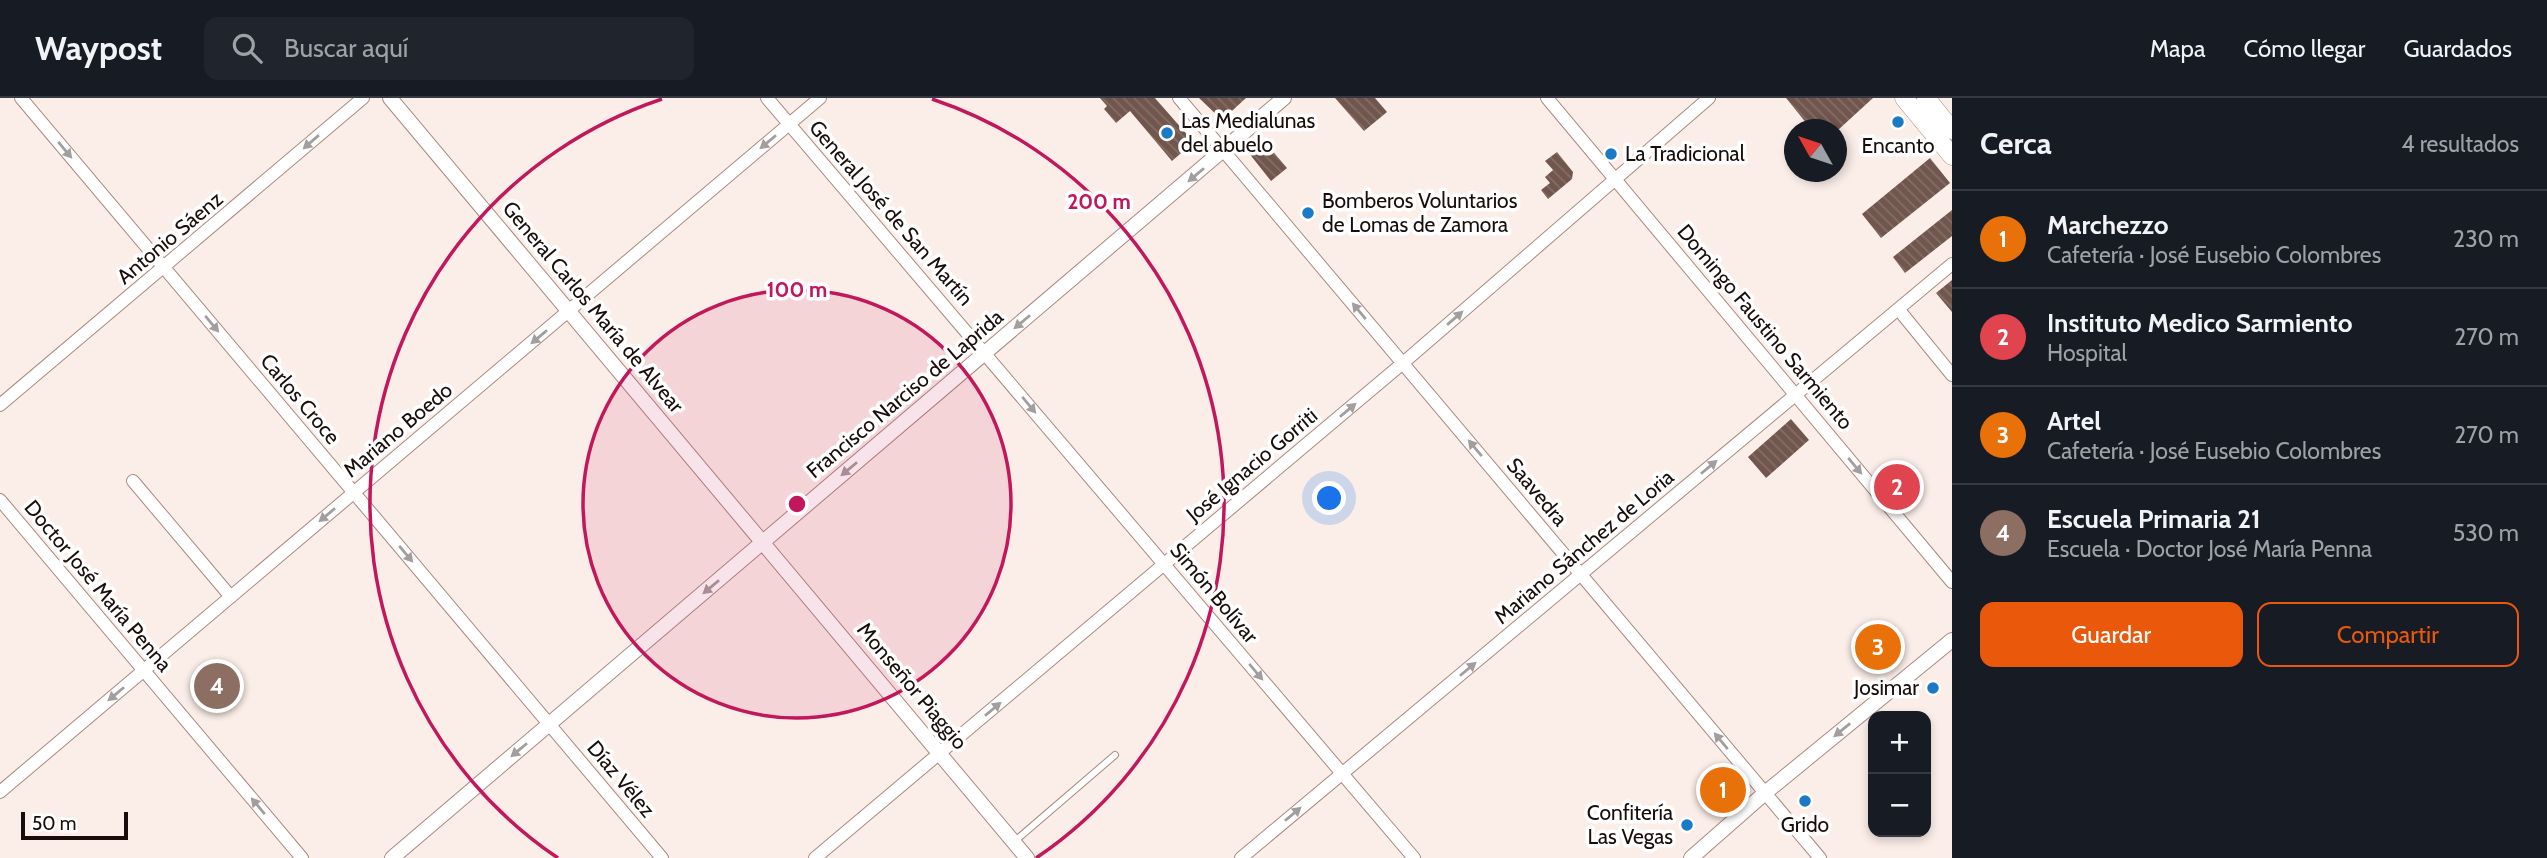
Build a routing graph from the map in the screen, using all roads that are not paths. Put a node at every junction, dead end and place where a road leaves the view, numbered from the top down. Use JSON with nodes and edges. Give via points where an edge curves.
{"nodes":[{"id":1,"x":22,"y":98,"type":"edge"},
{"id":2,"x":363,"y":98,"type":"edge"},
{"id":3,"x":390,"y":98,"type":"edge"},
{"id":4,"x":767,"y":98,"type":"edge"},
{"id":5,"x":820,"y":98,"type":"edge"},
{"id":6,"x":1179,"y":98,"type":"edge"},
{"id":7,"x":1284,"y":98,"type":"edge"},
{"id":8,"x":1547,"y":98,"type":"edge"},
{"id":9,"x":1709,"y":98,"type":"edge"},
{"id":10,"x":1904,"y":98,"type":"edge"},
{"id":11,"x":1926,"y":98,"type":"edge"},
{"id":12,"x":789,"y":124,"type":"junction"},
{"id":13,"x":1952,"y":130,"type":"edge"},
{"id":14,"x":1224,"y":151,"type":"junction"},
{"id":15,"x":1952,"y":156,"type":"edge"},
{"id":16,"x":1615,"y":179,"type":"junction"},
{"id":17,"x":1952,"y":264,"type":"edge"},
{"id":18,"x":165,"y":268,"type":"junction"},
{"id":19,"x":1899,"y":310,"type":"junction"},
{"id":20,"x":569,"y":311,"type":"junction"},
{"id":21,"x":985,"y":353,"type":"junction"},
{"id":22,"x":1403,"y":363,"type":"junction"},
{"id":23,"x":1952,"y":375,"type":"edge"},
{"id":24,"x":1796,"y":394,"type":"junction"},
{"id":25,"x":0,"y":405,"type":"edge"},
{"id":26,"x":133,"y":481,"type":"dead end"},
{"id":27,"x":354,"y":493,"type":"junction"},
{"id":28,"x":0,"y":499,"type":"edge"},
{"id":29,"x":763,"y":542,"type":"junction"},
{"id":30,"x":1164,"y":564,"type":"junction"},
{"id":31,"x":1582,"y":575,"type":"junction"},
{"id":32,"x":1952,"y":582,"type":"edge"},
{"id":33,"x":230,"y":597,"type":"junction"},
{"id":34,"x":1952,"y":640,"type":"edge"},
{"id":35,"x":143,"y":671,"type":"junction"},
{"id":36,"x":550,"y":725,"type":"junction"},
{"id":37,"x":940,"y":753,"type":"junction"},
{"id":38,"x":1115,"y":755,"type":"dead end"},
{"id":39,"x":1342,"y":774,"type":"junction"},
{"id":40,"x":0,"y":792,"type":"edge"},
{"id":41,"x":1765,"y":793,"type":"junction"},
{"id":42,"x":1014,"y":843,"type":"junction"},
{"id":43,"x":302,"y":858,"type":"edge"},
{"id":44,"x":392,"y":858,"type":"edge"},
{"id":45,"x":662,"y":858,"type":"edge"},
{"id":46,"x":815,"y":858,"type":"edge"},
{"id":47,"x":1027,"y":858,"type":"edge"},
{"id":48,"x":1241,"y":858,"type":"edge"},
{"id":49,"x":1414,"y":858,"type":"edge"},
{"id":50,"x":1691,"y":858,"type":"edge"},
{"id":51,"x":1820,"y":858,"type":"edge"}],
"edges":[{"from":1,"to":18,"type":"street","name":"Carlos Croce","one_way":true},
{"from":2,"to":18,"type":"street","name":"Antonio Sáenz","one_way":true},
{"from":3,"to":20,"type":"street","name":"General Carlos María de Alvear"},
{"from":4,"to":12,"type":"street","name":"General José de San Martín"},
{"from":5,"to":12,"type":"street","name":"Mariano Boedo"},
{"from":6,"to":14,"type":"street","name":"Saavedra"},
{"from":7,"to":14,"type":"street","name":"Francisco Narciso de Laprida"},
{"from":8,"to":16,"type":"street","name":"Domingo Faustino Sarmiento"},
{"from":9,"to":16,"type":"street","name":"José Ignacio Gorriti"},
{"from":10,"to":15,"type":"main road"},
{"from":11,"to":13,"type":"main road"},
{"from":12,"to":20,"type":"street","name":"Mariano Boedo","one_way":true},
{"from":12,"to":21,"type":"street","name":"General José de San Martín"},
{"from":14,"to":21,"type":"street","name":"Francisco Narciso de Laprida","one_way":true},
{"from":22,"to":14,"type":"street","name":"Saavedra","one_way":true},
{"from":22,"to":16,"type":"street","name":"José Ignacio Gorriti","one_way":true},
{"from":16,"to":24,"type":"street","name":"Domingo Faustino Sarmiento"},
{"from":17,"to":19,"type":"street","name":"Mariano Sánchez de Loria"},
{"from":18,"to":25,"type":"street","name":"Antonio Sáenz"},
{"from":18,"to":27,"type":"street","name":"Carlos Croce","one_way":true},
{"from":19,"to":23,"type":"street"},
{"from":19,"to":24,"type":"street","name":"Mariano Sánchez de Loria"},
{"from":20,"to":27,"type":"street","name":"Mariano Boedo","one_way":true},
{"from":20,"to":29,"type":"street","name":"General Carlos María de Alvear"},
{"from":21,"to":29,"type":"street","name":"Francisco Narciso de Laprida","one_way":true},
{"from":21,"to":30,"type":"street","name":"Simón Bolívar","one_way":true},
{"from":30,"to":22,"type":"street","name":"José Ignacio Gorriti","one_way":true},
{"from":31,"to":22,"type":"street","name":"Saavedra","one_way":true},
{"from":31,"to":24,"type":"street","name":"Mariano Sánchez de Loria","one_way":true},
{"from":24,"to":32,"type":"street","name":"Domingo Faustino Sarmiento","one_way":true},
{"from":26,"to":33,"type":"street"},
{"from":27,"to":33,"type":"street","name":"Mariano Boedo","one_way":true},
{"from":27,"to":36,"type":"street","name":"Carlos Croce","one_way":true},
{"from":28,"to":35,"type":"street","name":"Doctor José María Penna"},
{"from":29,"to":36,"type":"street","name":"Francisco Narciso de Laprida","one_way":true},
{"from":29,"to":37,"type":"street","name":"Monseñor Piaggio"},
{"from":37,"to":30,"type":"street","name":"José Ignacio Gorriti","one_way":true},
{"from":30,"to":39,"type":"street","name":"Simón Bolívar","one_way":true},
{"from":39,"to":31,"type":"street","name":"Mariano Sánchez de Loria","one_way":true},
{"from":41,"to":31,"type":"street","name":"Saavedra","one_way":true},
{"from":33,"to":35,"type":"street","name":"Mariano Boedo"},
{"from":34,"to":41,"type":"street","one_way":true},
{"from":35,"to":40,"type":"street","name":"Mariano Boedo","one_way":true},
{"from":43,"to":35,"type":"street","name":"Doctor José María Penna","one_way":true},
{"from":36,"to":44,"type":"street","name":"Francisco Narciso de Laprida","one_way":true},
{"from":36,"to":45,"type":"street","name":"Díaz Vélez"},
{"from":37,"to":42,"type":"street","name":"Monseñor Piaggio"},
{"from":37,"to":46,"type":"street","name":"José Ignacio Gorriti"},
{"from":38,"to":42,"type":"lane"},
{"from":48,"to":39,"type":"street","name":"Mariano Sánchez de Loria","one_way":true},
{"from":39,"to":49,"type":"street","name":"Simón Bolívar"},
{"from":41,"to":50,"type":"street"},
{"from":41,"to":51,"type":"street","name":"Saavedra"},
{"from":42,"to":47,"type":"street","name":"Monseñor Piaggio"}]}
